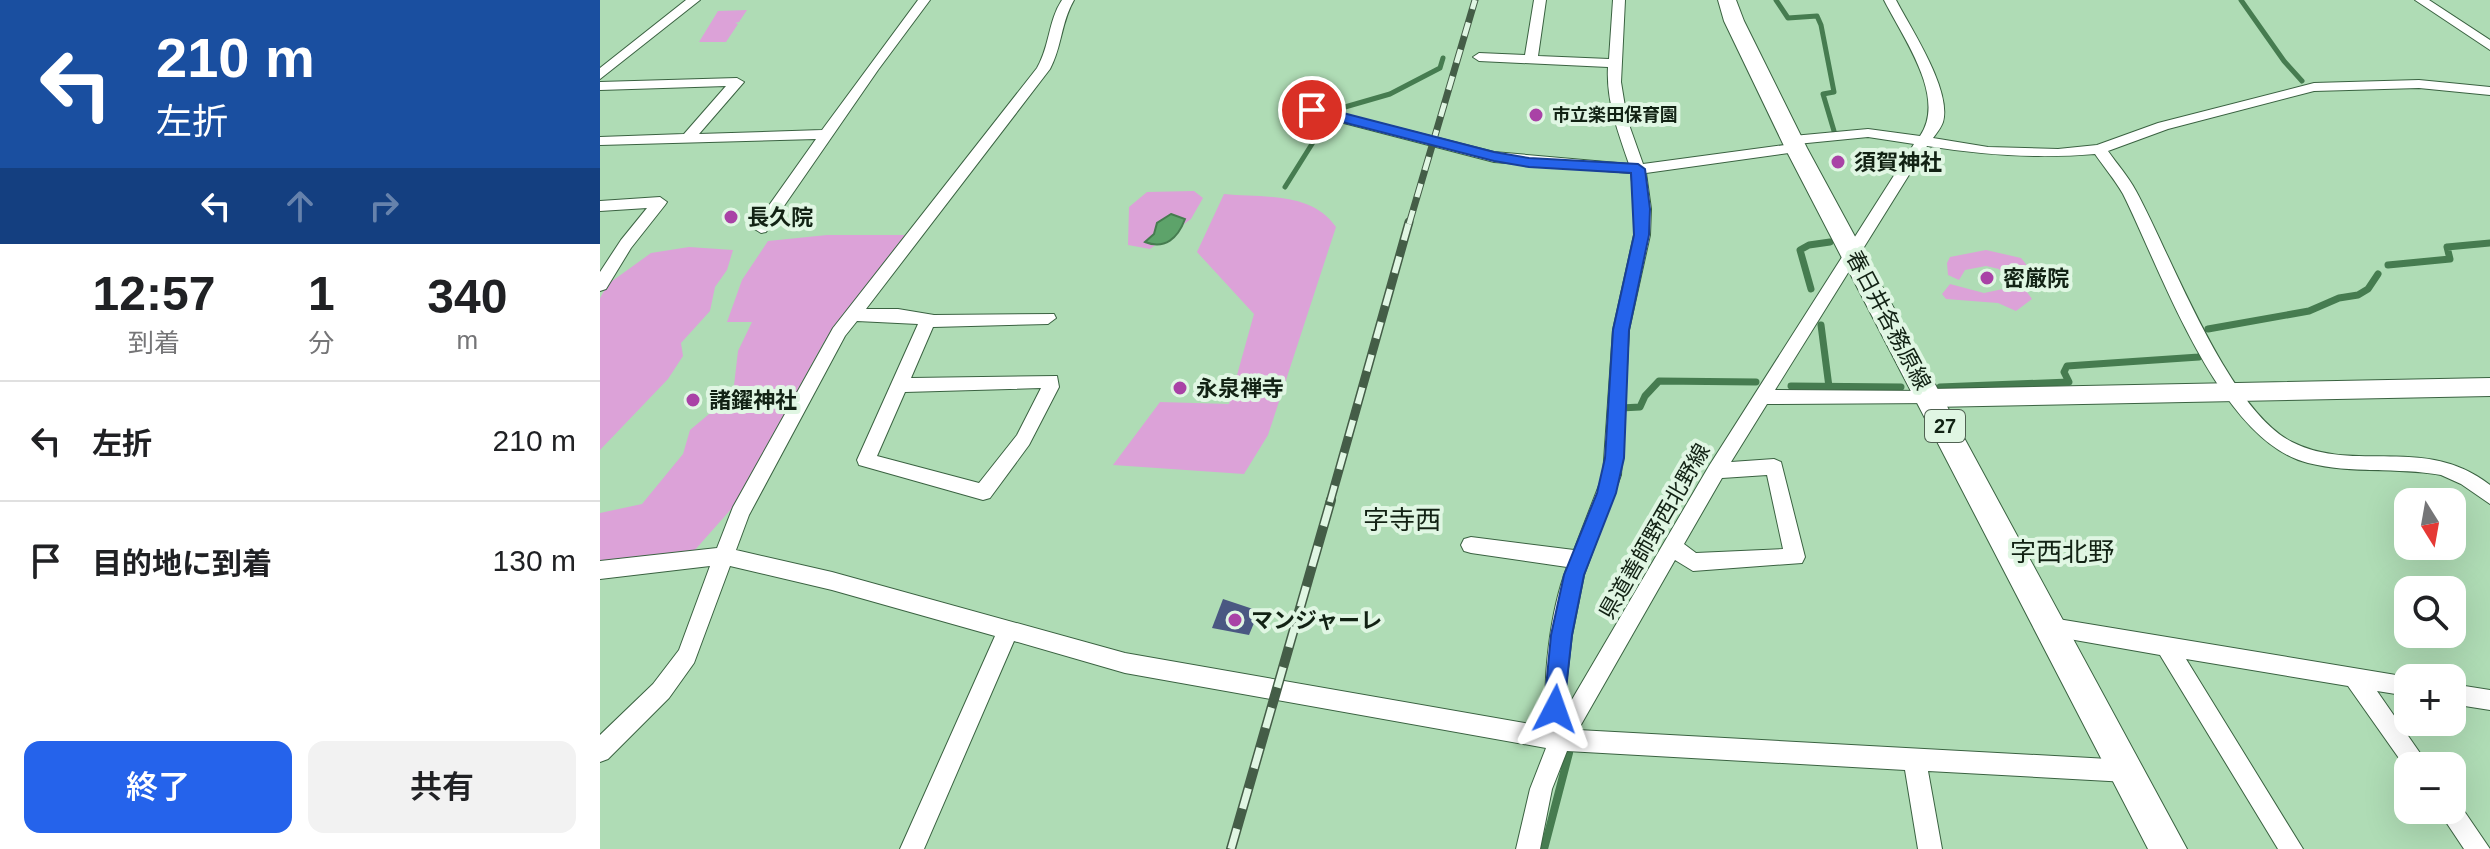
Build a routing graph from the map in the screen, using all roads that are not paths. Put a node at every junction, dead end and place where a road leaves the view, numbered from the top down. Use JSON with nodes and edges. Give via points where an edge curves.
{"nodes":[{"id":1,"x":694,"y":0,"type":"edge"},
{"id":2,"x":924,"y":0,"type":"edge"},
{"id":3,"x":1068,"y":0,"type":"edge"},
{"id":4,"x":1540,"y":0,"type":"edge"},
{"id":5,"x":1619,"y":0,"type":"edge"},
{"id":6,"x":1727,"y":0,"type":"edge"},
{"id":7,"x":1890,"y":0,"type":"edge"},
{"id":8,"x":2421,"y":0,"type":"edge"},
{"id":9,"x":2490,"y":46,"type":"edge"},
{"id":10,"x":1479,"y":57,"type":"dead end"},
{"id":11,"x":1531,"y":59,"type":"junction"},
{"id":12,"x":1615,"y":63,"type":"junction"},
{"id":13,"x":600,"y":75,"type":"edge"},
{"id":14,"x":600,"y":86,"type":"edge"},
{"id":15,"x":2490,"y":91,"type":"edge"},
{"id":16,"x":1287,"y":104,"type":"dead end"},
{"id":17,"x":826,"y":134,"type":"junction"},
{"id":18,"x":687,"y":139,"type":"junction"},
{"id":19,"x":600,"y":141,"type":"edge"},
{"id":20,"x":1795,"y":144,"type":"junction"},
{"id":21,"x":1924,"y":144,"type":"junction"},
{"id":22,"x":2099,"y":149,"type":"junction"},
{"id":23,"x":1638,"y":169,"type":"junction"},
{"id":24,"x":600,"y":206,"type":"edge"},
{"id":25,"x":761,"y":228,"type":"dead end"},
{"id":26,"x":1852,"y":250,"type":"junction"},
{"id":27,"x":600,"y":285,"type":"edge"},
{"id":28,"x":852,"y":315,"type":"junction"},
{"id":29,"x":1048,"y":318,"type":"dead end"},
{"id":30,"x":928,"y":320,"type":"junction"},
{"id":31,"x":899,"y":385,"type":"junction"},
{"id":32,"x":2490,"y":387,"type":"edge"},
{"id":33,"x":2232,"y":391,"type":"junction"},
{"id":34,"x":1762,"y":397,"type":"junction"},
{"id":35,"x":1931,"y":398,"type":"junction"},
{"id":36,"x":1716,"y":471,"type":"junction"},
{"id":37,"x":2490,"y":496,"type":"edge"},
{"id":38,"x":1471,"y":545,"type":"dead end"},
{"id":39,"x":1672,"y":547,"type":"junction"},
{"id":40,"x":724,"y":556,"type":"junction"},
{"id":41,"x":1581,"y":560,"type":"junction"},
{"id":42,"x":600,"y":570,"type":"edge"},
{"id":43,"x":2052,"y":627,"type":"junction"},
{"id":44,"x":1008,"y":630,"type":"junction"},
{"id":45,"x":2166,"y":645,"type":"junction"},
{"id":46,"x":2354,"y":677,"type":"junction"},
{"id":47,"x":2394,"y":684,"type":"edge"},
{"id":48,"x":2466,"y":696,"type":"edge"},
{"id":49,"x":2490,"y":700,"type":"edge"},
{"id":50,"x":1560,"y":740,"type":"junction"},
{"id":51,"x":600,"y":751,"type":"edge"},
{"id":52,"x":2408,"y":752,"type":"edge"},
{"id":53,"x":1915,"y":760,"type":"junction"},
{"id":54,"x":2127,"y":771,"type":"junction"},
{"id":55,"x":2460,"y":824,"type":"edge"},
{"id":56,"x":912,"y":849,"type":"edge"},
{"id":57,"x":1528,"y":849,"type":"edge"},
{"id":58,"x":1930,"y":849,"type":"edge"},
{"id":59,"x":2168,"y":849,"type":"edge"},
{"id":60,"x":2291,"y":849,"type":"edge"},
{"id":61,"x":2478,"y":849,"type":"edge"}],
"edges":[{"from":1,"to":13,"type":"street"},
{"from":2,"to":17,"type":"street"},
{"from":3,"to":28,"type":"street","via":[[1053,29],[1055,49],[1043,69]]},
{"from":4,"to":11,"type":"street"},
{"from":5,"to":12,"type":"street"},
{"from":6,"to":20,"type":"main road","name":"春日井各務原線","number":"27"},
{"from":7,"to":21,"type":"street","name":"県道善師野西北野線","via":[[1937,101],[1936,123]]},
{"from":8,"to":9,"type":"street"},
{"from":10,"to":11,"type":"street"},
{"from":11,"to":12,"type":"street"},
{"from":12,"to":23,"type":"street","via":[[1620,119]]},
{"from":14,"to":18,"type":"street","via":[[737,82]]},
{"from":15,"to":22,"type":"street","via":[[2419,84],[2314,87],[2163,126]]},
{"from":16,"to":23,"type":"street","via":[[1494,157]]},
{"from":17,"to":18,"type":"street"},
{"from":17,"to":25,"type":"street"},
{"from":18,"to":19,"type":"street"},
{"from":20,"to":21,"type":"street","via":[[1853,132]]},
{"from":20,"to":23,"type":"street"},
{"from":20,"to":26,"type":"main road","name":"春日井各務原線","number":"27"},
{"from":21,"to":22,"type":"street","via":[[2026,154]]},
{"from":21,"to":26,"type":"street","name":"県道善師野西北野線"},
{"from":22,"to":33,"type":"street","via":[[2128,191]]},
{"from":23,"to":41,"type":"street","via":[[1642,235],[1621,330],[1615,458]]},
{"from":24,"to":27,"type":"street","via":[[660,202]]},
{"from":26,"to":34,"type":"street","name":"県道善師野西北野線"},
{"from":26,"to":35,"type":"main road","name":"春日井各務原線","number":"27"},
{"from":28,"to":30,"type":"street"},
{"from":28,"to":40,"type":"street","via":[[740,513]]},
{"from":29,"to":30,"type":"street"},
{"from":30,"to":31,"type":"street"},
{"from":31,"to":31,"type":"street","via":[[866,460],[983,492],[1023,440],[1051,381]]},
{"from":32,"to":33,"type":"street"},
{"from":33,"to":35,"type":"street"},
{"from":33,"to":37,"type":"street","via":[[2254,423],[2282,445],[2312,458],[2411,462],[2456,472]]},
{"from":34,"to":35,"type":"street"},
{"from":34,"to":36,"type":"street","name":"県道善師野西北野線"},
{"from":35,"to":43,"type":"main road","name":"春日井各務原線","number":"27"},
{"from":36,"to":39,"type":"street","name":"県道善師野西北野線"},
{"from":36,"to":39,"type":"street","via":[[1774,467],[1795,557],[1693,562]]},
{"from":38,"to":41,"type":"street"},
{"from":39,"to":50,"type":"street","name":"県道善師野西北野線"},
{"from":40,"to":42,"type":"street"},
{"from":40,"to":44,"type":"street"},
{"from":40,"to":51,"type":"street","via":[[687,656],[661,691]]},
{"from":41,"to":50,"type":"street","via":[[1567,607],[1554,694]]},
{"from":43,"to":45,"type":"street"},
{"from":43,"to":54,"type":"main road","name":"春日井各務原線","number":"27"},
{"from":44,"to":50,"type":"street","via":[[1209,680]]},
{"from":44,"to":56,"type":"street"},
{"from":45,"to":46,"type":"street"},
{"from":45,"to":60,"type":"street"},
{"from":46,"to":47,"type":"street"},
{"from":46,"to":52,"type":"street"},
{"from":48,"to":49,"type":"street"},
{"from":50,"to":53,"type":"street"},
{"from":50,"to":57,"type":"street","name":"県道善師野西北野線","via":[[1541,789]]},
{"from":53,"to":54,"type":"street"},
{"from":53,"to":58,"type":"street"},
{"from":54,"to":59,"type":"main road","name":"春日井各務原線","number":"27"},
{"from":55,"to":61,"type":"street"}]}
